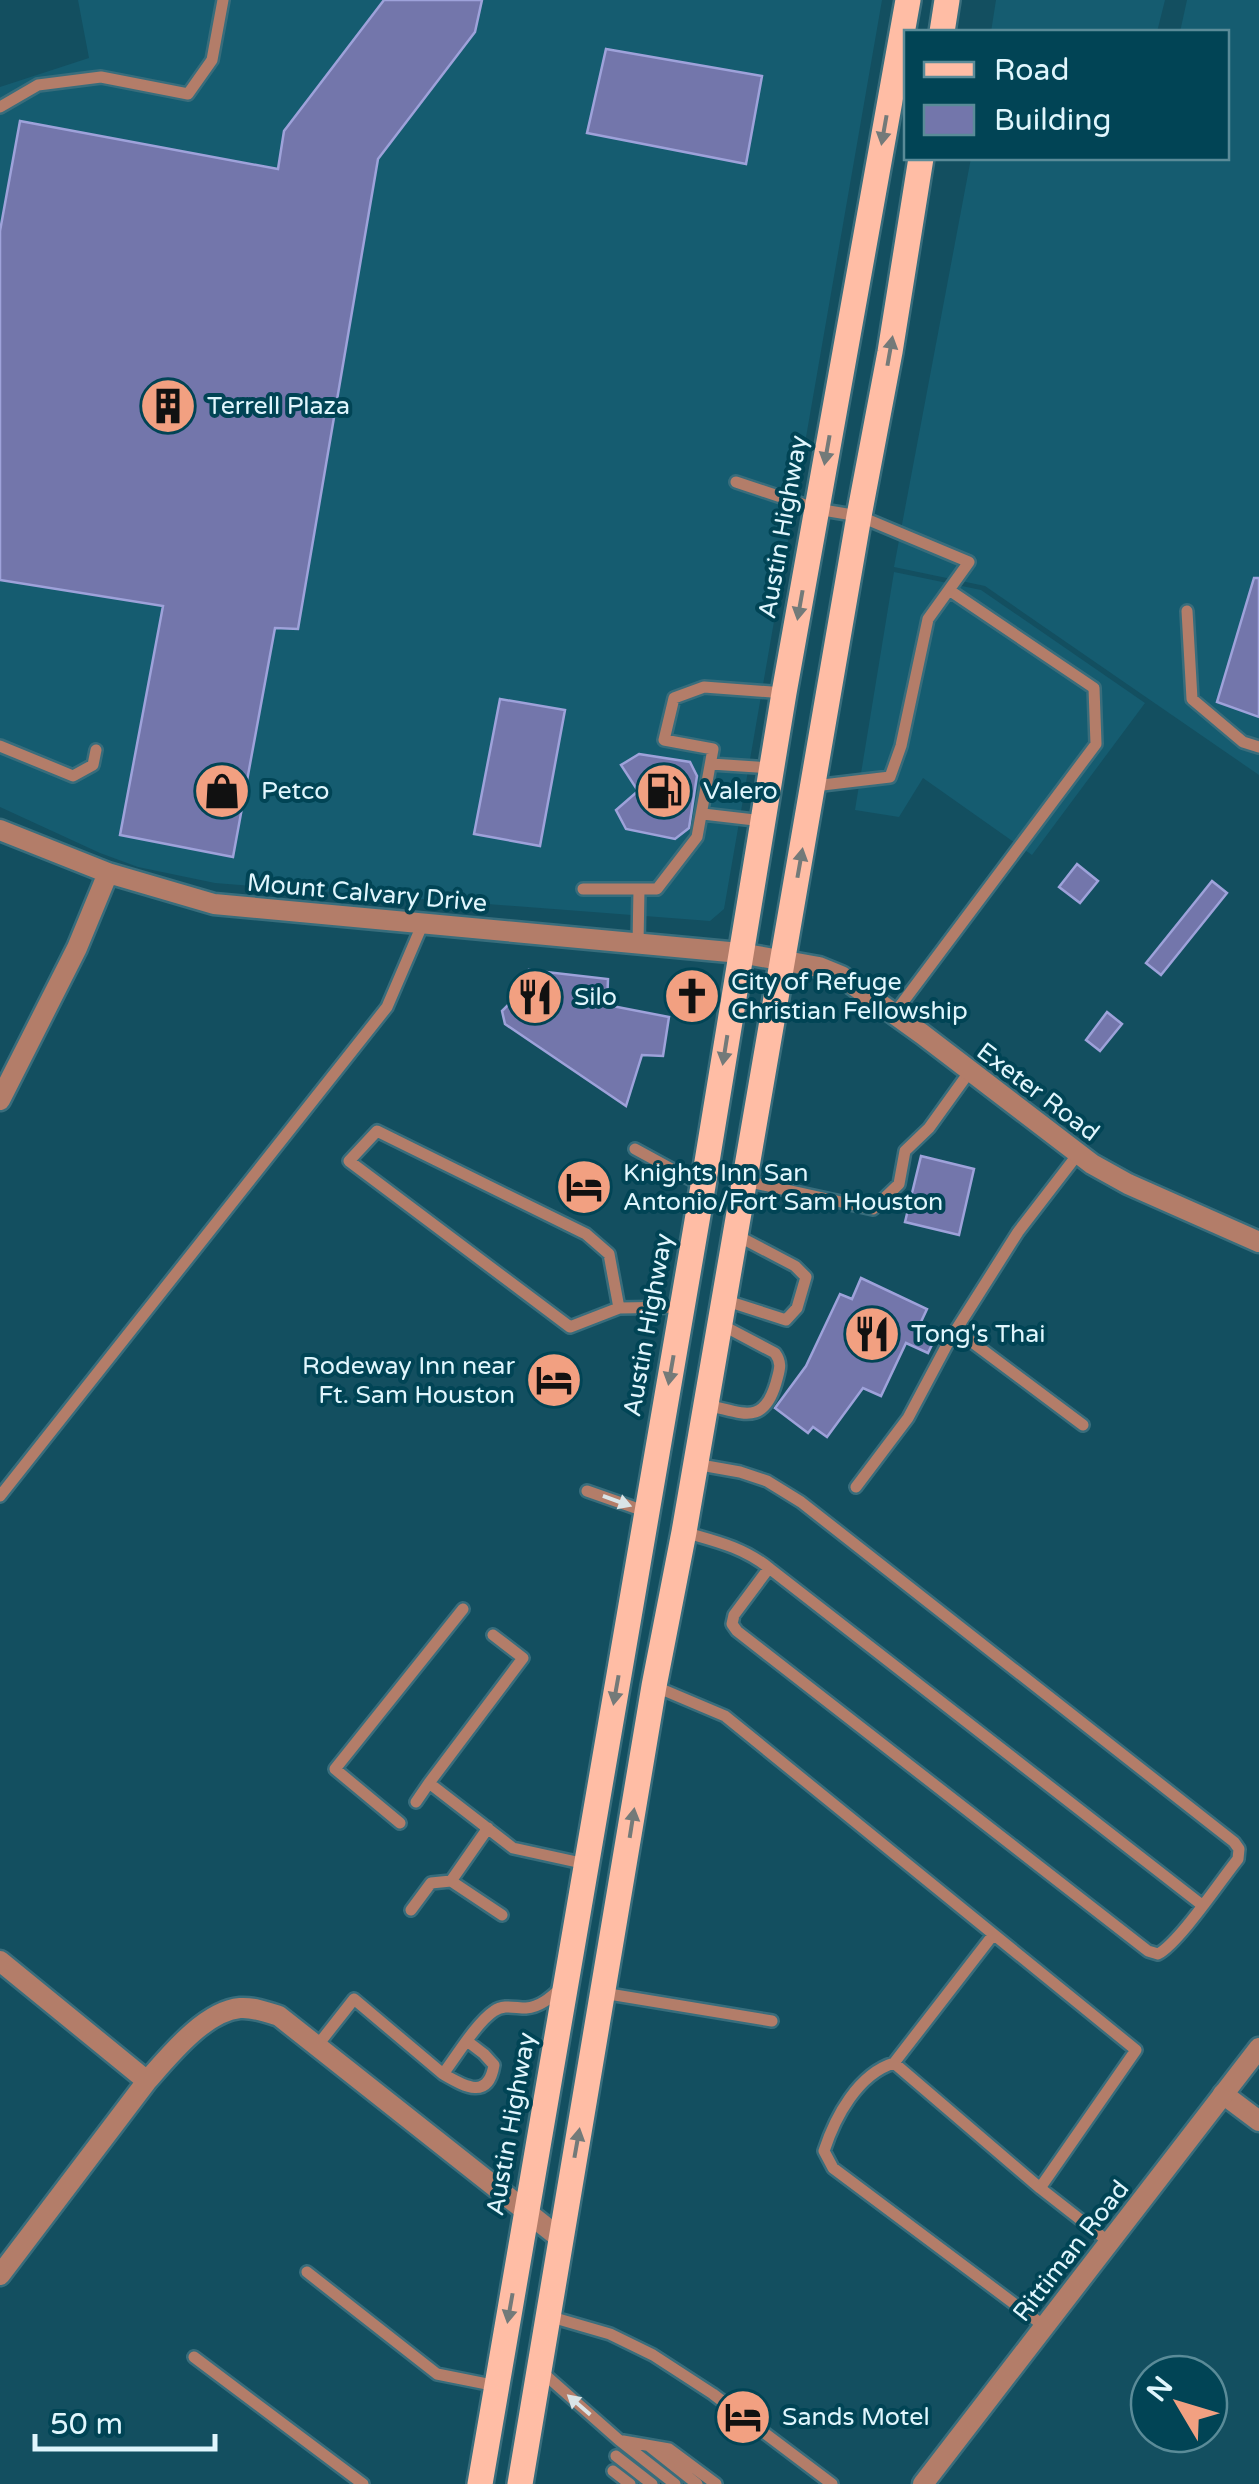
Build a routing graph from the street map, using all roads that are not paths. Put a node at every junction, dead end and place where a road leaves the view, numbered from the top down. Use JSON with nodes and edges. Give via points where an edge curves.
{"nodes":[{"id":1,"x":223,"y":0,"type":"edge"},
{"id":2,"x":908,"y":0,"type":"edge"},
{"id":3,"x":947,"y":0,"type":"edge"},
{"id":4,"x":942,"y":30,"type":"edge"},
{"id":5,"x":0,"y":107,"type":"edge"},
{"id":6,"x":921,"y":160,"type":"edge"},
{"id":7,"x":736,"y":482,"type":"dead end"},
{"id":8,"x":817,"y":509,"type":"junction"},
{"id":9,"x":859,"y":516,"type":"junction"},
{"id":10,"x":949,"y":590,"type":"junction"},
{"id":11,"x":1187,"y":611,"type":"dead end"},
{"id":12,"x":784,"y":693,"type":"junction"},
{"id":13,"x":0,"y":746,"type":"edge"},
{"id":14,"x":1259,"y":746,"type":"edge"},
{"id":15,"x":96,"y":750,"type":"dead end"},
{"id":16,"x":710,"y":764,"type":"junction"},
{"id":17,"x":772,"y":768,"type":"junction"},
{"id":18,"x":813,"y":786,"type":"junction"},
{"id":19,"x":703,"y":814,"type":"junction"},
{"id":20,"x":764,"y":820,"type":"junction"},
{"id":21,"x":0,"y":830,"type":"edge"},
{"id":22,"x":108,"y":873,"type":"junction"},
{"id":23,"x":583,"y":889,"type":"dead end"},
{"id":24,"x":639,"y":889,"type":"junction"},
{"id":25,"x":423,"y":923,"type":"junction"},
{"id":26,"x":638,"y":944,"type":"junction"},
{"id":27,"x":740,"y":953,"type":"junction"},
{"id":28,"x":783,"y":959,"type":"junction"},
{"id":29,"x":894,"y":1014,"type":"junction"},
{"id":30,"x":970,"y":1072,"type":"junction"},
{"id":31,"x":0,"y":1100,"type":"edge"},
{"id":32,"x":635,"y":1149,"type":"dead end"},
{"id":33,"x":1078,"y":1154,"type":"junction"},
{"id":34,"x":745,"y":1180,"type":"junction"},
{"id":35,"x":703,"y":1186,"type":"junction"},
{"id":36,"x":735,"y":1234,"type":"junction"},
{"id":37,"x":1259,"y":1242,"type":"edge"},
{"id":38,"x":682,"y":1307,"type":"junction"},
{"id":39,"x":620,"y":1308,"type":"junction"},
{"id":40,"x":722,"y":1312,"type":"junction"},
{"id":41,"x":956,"y":1330,"type":"junction"},
{"id":42,"x":706,"y":1405,"type":"junction"},
{"id":43,"x":1083,"y":1425,"type":"dead end"},
{"id":44,"x":695,"y":1464,"type":"junction"},
{"id":45,"x":856,"y":1487,"type":"dead end"},
{"id":46,"x":586,"y":1490,"type":"dead end"},
{"id":47,"x":0,"y":1496,"type":"edge"},
{"id":48,"x":647,"y":1512,"type":"junction"},
{"id":49,"x":684,"y":1532,"type":"junction"},
{"id":50,"x":769,"y":1568,"type":"junction"},
{"id":51,"x":462,"y":1609,"type":"dead end"},
{"id":52,"x":493,"y":1634,"type":"dead end"},
{"id":53,"x":654,"y":1686,"type":"junction"},
{"id":54,"x":429,"y":1783,"type":"junction"},
{"id":55,"x":416,"y":1802,"type":"dead end"},
{"id":56,"x":400,"y":1823,"type":"dead end"},
{"id":57,"x":488,"y":1828,"type":"junction"},
{"id":58,"x":586,"y":1864,"type":"junction"},
{"id":59,"x":450,"y":1880,"type":"junction"},
{"id":60,"x":1202,"y":1905,"type":"junction"},
{"id":61,"x":411,"y":1910,"type":"dead end"},
{"id":62,"x":502,"y":1915,"type":"dead end"},
{"id":63,"x":994,"y":1936,"type":"junction"},
{"id":64,"x":0,"y":1961,"type":"edge"},
{"id":65,"x":566,"y":1984,"type":"junction"},
{"id":66,"x":604,"y":1993,"type":"junction"},
{"id":67,"x":772,"y":2021,"type":"dead end"},
{"id":68,"x":467,"y":2041,"type":"junction"},
{"id":69,"x":318,"y":2046,"type":"junction"},
{"id":70,"x":1259,"y":2048,"type":"edge"},
{"id":71,"x":894,"y":2063,"type":"junction"},
{"id":72,"x":443,"y":2074,"type":"junction"},
{"id":73,"x":147,"y":2081,"type":"junction"},
{"id":74,"x":1223,"y":2094,"type":"junction"},
{"id":75,"x":1259,"y":2121,"type":"edge"},
{"id":76,"x":1040,"y":2188,"type":"junction"},
{"id":77,"x":526,"y":2212,"type":"junction"},
{"id":78,"x":560,"y":2239,"type":"junction"},
{"id":79,"x":1109,"y":2242,"type":"junction"},
{"id":80,"x":307,"y":2272,"type":"dead end"},
{"id":81,"x":0,"y":2276,"type":"edge"},
{"id":82,"x":548,"y":2316,"type":"junction"},
{"id":83,"x":1044,"y":2326,"type":"junction"},
{"id":84,"x":194,"y":2356,"type":"dead end"},
{"id":85,"x":539,"y":2370,"type":"junction"},
{"id":86,"x":497,"y":2386,"type":"junction"},
{"id":87,"x":619,"y":2440,"type":"junction"},
{"id":88,"x":648,"y":2445,"type":"junction"},
{"id":89,"x":616,"y":2456,"type":"dead end"},
{"id":90,"x":614,"y":2472,"type":"dead end"},
{"id":91,"x":363,"y":2484,"type":"edge"},
{"id":92,"x":480,"y":2484,"type":"edge"},
{"id":93,"x":520,"y":2484,"type":"edge"},
{"id":94,"x":630,"y":2484,"type":"edge"},
{"id":95,"x":652,"y":2484,"type":"edge"},
{"id":96,"x":676,"y":2484,"type":"edge"},
{"id":97,"x":697,"y":2484,"type":"edge"},
{"id":98,"x":716,"y":2484,"type":"edge"},
{"id":99,"x":832,"y":2484,"type":"edge"},
{"id":100,"x":923,"y":2484,"type":"edge"}],
"edges":[{"from":1,"to":5,"type":"lane","via":[[212,60],[188,94],[102,77],[38,85]]},
{"from":2,"to":8,"type":"main road","name":"Austin Highway","one_way":true},
{"from":3,"to":4,"type":"main road"},
{"from":9,"to":6,"type":"main road","one_way":true},
{"from":7,"to":8,"type":"lane"},
{"from":8,"to":9,"type":"lane"},
{"from":8,"to":12,"type":"main road","name":"Austin Highway","one_way":true},
{"from":9,"to":10,"type":"lane","via":[[969,562]]},
{"from":9,"to":18,"type":"main road"},
{"from":10,"to":18,"type":"lane","via":[[928,619],[890,777]]},
{"from":10,"to":29,"type":"lane","via":[[1094,688],[1096,744]]},
{"from":11,"to":14,"type":"lane","via":[[1192,700],[1243,742]]},
{"from":12,"to":16,"type":"lane","via":[[704,687],[674,698],[664,740],[713,749]]},
{"from":12,"to":17,"type":"main road","name":"Austin Highway"},
{"from":13,"to":15,"type":"lane","via":[[73,776],[93,766]]},
{"from":16,"to":17,"type":"lane"},
{"from":16,"to":19,"type":"lane"},
{"from":17,"to":20,"type":"main road","name":"Austin Highway"},
{"from":28,"to":18,"type":"main road","one_way":true},
{"from":19,"to":20,"type":"lane"},
{"from":19,"to":24,"type":"lane","via":[[697,837],[656,889]]},
{"from":20,"to":27,"type":"main road","name":"Austin Highway"},
{"from":21,"to":22,"type":"street","name":"Mount Calvary Drive"},
{"from":22,"to":25,"type":"street","name":"Mount Calvary Drive","via":[[214,904]]},
{"from":22,"to":31,"type":"street"},
{"from":23,"to":24,"type":"lane"},
{"from":24,"to":26,"type":"lane"},
{"from":25,"to":26,"type":"street","name":"Mount Calvary Drive"},
{"from":25,"to":47,"type":"lane","via":[[387,1007]]},
{"from":26,"to":27,"type":"street","name":"Mount Calvary Drive"},
{"from":27,"to":28,"type":"street","name":"Exeter Road"},
{"from":27,"to":35,"type":"main road","name":"Austin Highway","one_way":true},
{"from":28,"to":29,"type":"street","name":"Exeter Road","via":[[841,976]]},
{"from":28,"to":34,"type":"main road"},
{"from":29,"to":30,"type":"street","name":"Exeter Road"},
{"from":30,"to":33,"type":"street","name":"Exeter Road"},
{"from":30,"to":34,"type":"lane","via":[[906,1152],[900,1184],[873,1209]]},
{"from":32,"to":35,"type":"lane"},
{"from":33,"to":37,"type":"street","name":"Exeter Road","via":[[1128,1184]]},
{"from":33,"to":41,"type":"lane"},
{"from":34,"to":36,"type":"main road"},
{"from":35,"to":38,"type":"main road","name":"Austin Highway"},
{"from":36,"to":40,"type":"main road"},
{"from":36,"to":40,"type":"lane","via":[[806,1277],[786,1320]]},
{"from":38,"to":39,"type":"lane"},
{"from":38,"to":48,"type":"main road","name":"Austin Highway","one_way":true},
{"from":39,"to":39,"type":"lane","via":[[570,1327],[349,1161],[377,1130],[586,1234],[610,1254]]},
{"from":40,"to":42,"type":"main road"},
{"from":40,"to":42,"type":"lane","via":[[781,1364],[771,1400],[755,1414]]},
{"from":41,"to":43,"type":"lane"},
{"from":41,"to":45,"type":"lane","via":[[908,1418]]},
{"from":42,"to":44,"type":"main road"},
{"from":44,"to":49,"type":"main road"},
{"from":44,"to":60,"type":"lane","via":[[767,1481],[801,1502],[1234,1842],[1238,1858]]},
{"from":46,"to":48,"type":"lane","one_way":true},
{"from":48,"to":58,"type":"main road","name":"Austin Highway","one_way":true},
{"from":49,"to":50,"type":"lane","via":[[736,1547]]},
{"from":49,"to":53,"type":"main road"},
{"from":50,"to":60,"type":"lane"},
{"from":50,"to":60,"type":"lane","via":[[734,1615],[737,1631],[1148,1951],[1168,1949]]},
{"from":51,"to":56,"type":"lane","via":[[334,1769]]},
{"from":52,"to":54,"type":"lane","via":[[522,1658]]},
{"from":53,"to":63,"type":"lane","via":[[725,1716]]},
{"from":66,"to":53,"type":"main road","one_way":true},
{"from":54,"to":55,"type":"lane"},
{"from":54,"to":57,"type":"lane"},
{"from":57,"to":58,"type":"lane","via":[[513,1848]]},
{"from":57,"to":59,"type":"lane"},
{"from":58,"to":65,"type":"main road","name":"Austin Highway"},
{"from":59,"to":61,"type":"lane","via":[[432,1883]]},
{"from":59,"to":62,"type":"lane"},
{"from":63,"to":71,"type":"lane"},
{"from":63,"to":76,"type":"lane","via":[[1136,2050]]},
{"from":64,"to":73,"type":"street"},
{"from":65,"to":68,"type":"lane","via":[[546,2002],[496,2009]]},
{"from":65,"to":77,"type":"main road","name":"Austin Highway"},
{"from":66,"to":67,"type":"lane"},
{"from":78,"to":66,"type":"main road","one_way":true},
{"from":68,"to":72,"type":"lane"},
{"from":68,"to":72,"type":"lane","via":[[494,2065],[492,2077],[475,2089]]},
{"from":69,"to":72,"type":"lane","via":[[354,1999]]},
{"from":69,"to":73,"type":"street","via":[[279,2016],[229,2010],[189,2036]]},
{"from":69,"to":77,"type":"street"},
{"from":70,"to":74,"type":"street","name":"Rittiman Road"},
{"from":71,"to":76,"type":"lane"},
{"from":71,"to":83,"type":"lane","via":[[863,2084],[832,2126],[824,2152],[833,2168]]},
{"from":73,"to":81,"type":"street"},
{"from":74,"to":75,"type":"street"},
{"from":74,"to":79,"type":"street","name":"Rittiman Road"},
{"from":76,"to":79,"type":"lane"},
{"from":77,"to":78,"type":"street"},
{"from":77,"to":86,"type":"main road","name":"Austin Highway","one_way":true},
{"from":78,"to":82,"type":"main road"},
{"from":79,"to":83,"type":"street","name":"Rittiman Road"},
{"from":80,"to":86,"type":"lane","via":[[437,2374]]},
{"from":82,"to":85,"type":"main road"},
{"from":82,"to":99,"type":"lane","via":[[654,2354]]},
{"from":83,"to":100,"type":"street","name":"Rittiman Road"},
{"from":84,"to":91,"type":"lane"},
{"from":87,"to":85,"type":"lane","one_way":true},
{"from":85,"to":93,"type":"main road"},
{"from":86,"to":92,"type":"main road","name":"Austin Highway"},
{"from":87,"to":88,"type":"lane"},
{"from":87,"to":96,"type":"lane"},
{"from":88,"to":97,"type":"lane"},
{"from":88,"to":98,"type":"lane","via":[[669,2448]]},
{"from":89,"to":95,"type":"lane"},
{"from":90,"to":94,"type":"lane"}]}
